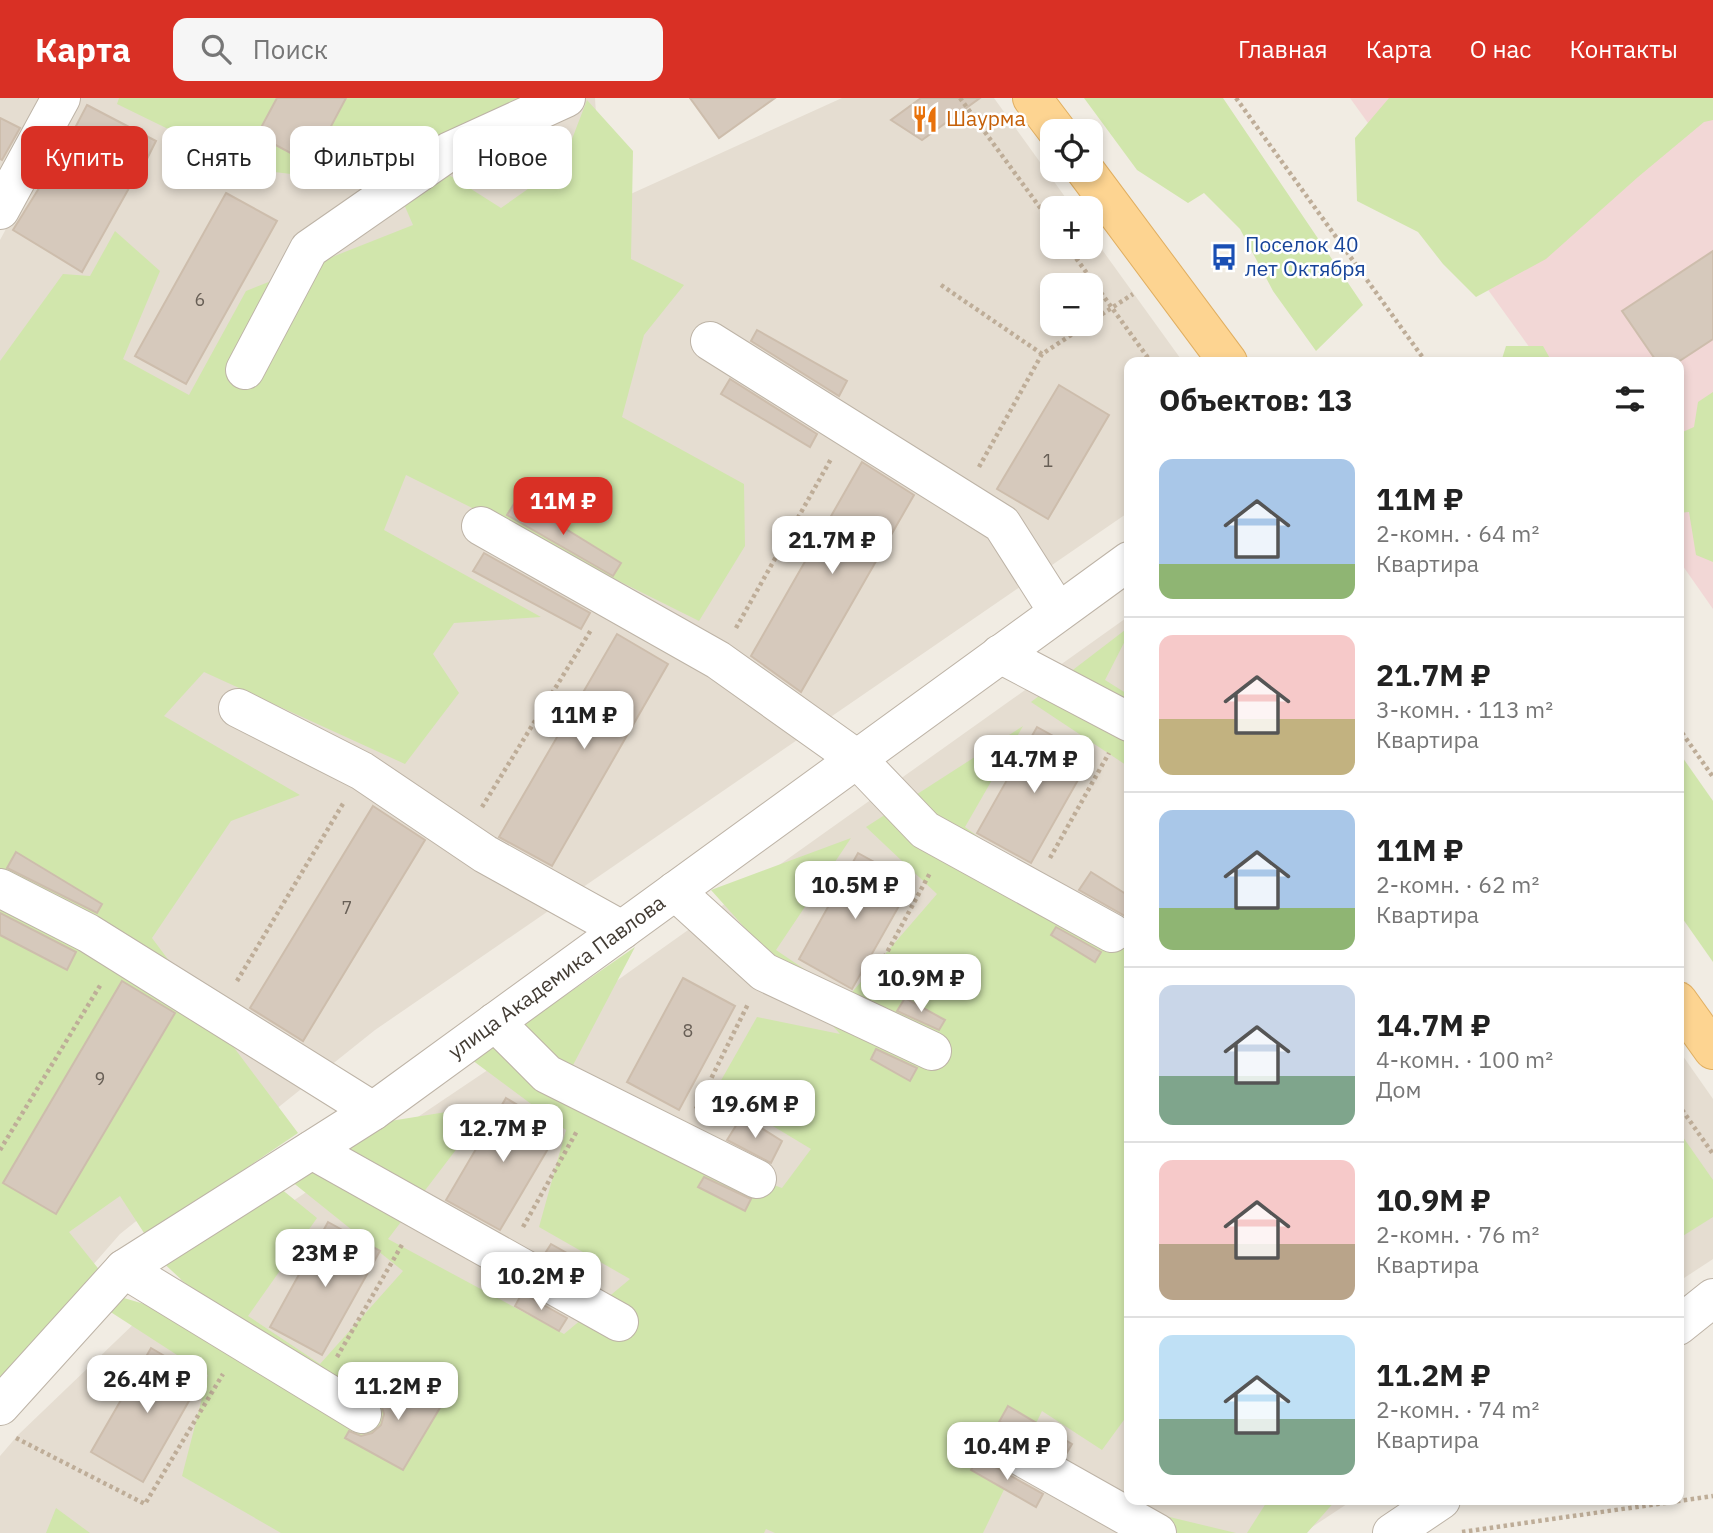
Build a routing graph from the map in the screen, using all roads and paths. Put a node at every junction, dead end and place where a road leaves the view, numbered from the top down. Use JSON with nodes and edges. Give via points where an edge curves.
{"nodes":[{"id":1,"x":61,"y":98,"type":"edge"},
{"id":2,"x":566,"y":98,"type":"edge"},
{"id":3,"x":960,"y":98,"type":"edge"},
{"id":4,"x":1032,"y":98,"type":"edge"},
{"id":5,"x":1236,"y":98,"type":"edge"},
{"id":6,"x":1048,"y":119,"type":"edge"},
{"id":7,"x":1095,"y":182,"type":"edge"},
{"id":8,"x":1040,"y":208,"type":"edge"},
{"id":9,"x":0,"y":210,"type":"edge"},
{"id":10,"x":1077,"y":259,"type":"edge"},
{"id":11,"x":1163,"y":275,"type":"junction"},
{"id":12,"x":942,"y":285,"type":"dead end"},
{"id":13,"x":1112,"y":308,"type":"junction"},
{"id":14,"x":1103,"y":314,"type":"edge"},
{"id":15,"x":1069,"y":336,"type":"edge"},
{"id":16,"x":710,"y":341,"type":"dead end"},
{"id":17,"x":1042,"y":354,"type":"junction"},
{"id":18,"x":1147,"y":357,"type":"edge"},
{"id":19,"x":1224,"y":357,"type":"edge"},
{"id":20,"x":1422,"y":357,"type":"edge"},
{"id":21,"x":245,"y":370,"type":"dead end"},
{"id":22,"x":849,"y":427,"type":"junction"},
{"id":23,"x":962,"y":499,"type":"junction"},
{"id":24,"x":481,"y":526,"type":"dead end"},
{"id":25,"x":1124,"y":565,"type":"edge"},
{"id":26,"x":610,"y":599,"type":"junction"},
{"id":27,"x":1058,"y":612,"type":"junction"},
{"id":28,"x":1000,"y":654,"type":"junction"},
{"id":29,"x":718,"y":660,"type":"junction"},
{"id":30,"x":237,"y":708,"type":"dead end"},
{"id":31,"x":1124,"y":720,"type":"edge"},
{"id":32,"x":1124,"y":729,"type":"edge"},
{"id":33,"x":1684,"y":736,"type":"edge"},
{"id":34,"x":857,"y":759,"type":"junction"},
{"id":35,"x":362,"y":771,"type":"junction"},
{"id":36,"x":1713,"y":777,"type":"edge"},
{"id":37,"x":462,"y":839,"type":"junction"},
{"id":38,"x":947,"y":843,"type":"junction"},
{"id":39,"x":0,"y":888,"type":"edge"},
{"id":40,"x":1032,"y":889,"type":"junction"},
{"id":41,"x":675,"y":891,"type":"junction"},
{"id":42,"x":622,"y":930,"type":"junction"},
{"id":43,"x":1112,"y":933,"type":"dead end"},
{"id":44,"x":120,"y":953,"type":"junction"},
{"id":45,"x":764,"y":972,"type":"junction"},
{"id":46,"x":1684,"y":1009,"type":"edge"},
{"id":47,"x":217,"y":1014,"type":"junction"},
{"id":48,"x":853,"y":1014,"type":"junction"},
{"id":49,"x":495,"y":1022,"type":"junction"},
{"id":50,"x":1713,"y":1050,"type":"edge"},
{"id":51,"x":932,"y":1051,"type":"dead end"},
{"id":52,"x":596,"y":1098,"type":"junction"},
{"id":53,"x":373,"y":1111,"type":"junction"},
{"id":54,"x":1684,"y":1113,"type":"edge"},
{"id":55,"x":680,"y":1141,"type":"junction"},
{"id":56,"x":0,"y":1150,"type":"edge"},
{"id":57,"x":312,"y":1150,"type":"junction"},
{"id":58,"x":1713,"y":1154,"type":"edge"},
{"id":59,"x":757,"y":1179,"type":"dead end"},
{"id":60,"x":421,"y":1211,"type":"junction"},
{"id":61,"x":505,"y":1259,"type":"junction"},
{"id":62,"x":124,"y":1269,"type":"junction"},
{"id":63,"x":1713,"y":1298,"type":"edge"},
{"id":64,"x":1684,"y":1321,"type":"edge"},
{"id":65,"x":619,"y":1322,"type":"dead end"},
{"id":66,"x":242,"y":1341,"type":"junction"},
{"id":67,"x":320,"y":1388,"type":"junction"},
{"id":68,"x":362,"y":1414,"type":"dead end"},
{"id":69,"x":6,"y":1421,"type":"edge"},
{"id":70,"x":999,"y":1444,"type":"dead end"},
{"id":71,"x":1713,"y":1496,"type":"edge"},
{"id":72,"x":1684,"y":1500,"type":"edge"},
{"id":73,"x":1434,"y":1505,"type":"edge"},
{"id":74,"x":1650,"y":1505,"type":"edge"},
{"id":75,"x":1157,"y":1533,"type":"edge"},
{"id":76,"x":1392,"y":1533,"type":"edge"},
{"id":77,"x":1455,"y":1533,"type":"edge"}],
"edges":[{"from":1,"to":9,"type":"street"},
{"from":2,"to":21,"type":"street","via":[[450,151],[309,249]]},
{"from":3,"to":8,"type":"path"},
{"from":4,"to":6,"type":"main road"},
{"from":5,"to":20,"type":"path"},
{"from":7,"to":11,"type":"main road"},
{"from":10,"to":13,"type":"path"},
{"from":11,"to":13,"type":"path"},
{"from":11,"to":19,"type":"main road"},
{"from":12,"to":17,"type":"path"},
{"from":13,"to":14,"type":"path"},
{"from":13,"to":18,"type":"path"},
{"from":15,"to":17,"type":"path"},
{"from":16,"to":22,"type":"street"},
{"from":17,"to":23,"type":"path"},
{"from":22,"to":23,"type":"street"},
{"from":22,"to":29,"type":"path"},
{"from":23,"to":27,"type":"street","via":[[1002,524]]},
{"from":24,"to":26,"type":"street"},
{"from":25,"to":27,"type":"street","name":"улица Академика Павлова"},
{"from":26,"to":29,"type":"street"},
{"from":26,"to":37,"type":"path"},
{"from":27,"to":28,"type":"street","name":"улица Академика Павлова"},
{"from":28,"to":31,"type":"street"},
{"from":28,"to":34,"type":"street","name":"улица Академика Павлова"},
{"from":29,"to":34,"type":"street"},
{"from":30,"to":35,"type":"street"},
{"from":32,"to":40,"type":"path"},
{"from":33,"to":36,"type":"path"},
{"from":34,"to":38,"type":"street","via":[[925,830]]},
{"from":34,"to":41,"type":"street","name":"улица Академика Павлова"},
{"from":35,"to":37,"type":"street"},
{"from":35,"to":47,"type":"path"},
{"from":37,"to":42,"type":"street"},
{"from":38,"to":40,"type":"street"},
{"from":38,"to":48,"type":"path"},
{"from":39,"to":44,"type":"street"},
{"from":40,"to":43,"type":"street"},
{"from":41,"to":42,"type":"street","name":"улица Академика Павлова"},
{"from":41,"to":45,"type":"street"},
{"from":42,"to":49,"type":"street","name":"улица Академика Павлова"},
{"from":44,"to":47,"type":"street"},
{"from":44,"to":56,"type":"path"},
{"from":45,"to":48,"type":"street"},
{"from":45,"to":55,"type":"path"},
{"from":46,"to":50,"type":"main road"},
{"from":47,"to":53,"type":"street"},
{"from":48,"to":51,"type":"street"},
{"from":49,"to":52,"type":"street","via":[[547,1074]]},
{"from":49,"to":53,"type":"street","name":"улица Академика Павлова"},
{"from":52,"to":55,"type":"street"},
{"from":52,"to":61,"type":"path"},
{"from":53,"to":57,"type":"street","name":"улица Академика Павлова"},
{"from":54,"to":58,"type":"path"},
{"from":55,"to":59,"type":"street"},
{"from":57,"to":60,"type":"street"},
{"from":57,"to":62,"type":"street","name":"улица Академика Павлова"},
{"from":60,"to":61,"type":"street"},
{"from":60,"to":67,"type":"path"},
{"from":61,"to":65,"type":"street"},
{"from":62,"to":66,"type":"street"},
{"from":62,"to":69,"type":"street","name":"улица Академика Павлова"},
{"from":63,"to":64,"type":"street"},
{"from":66,"to":67,"type":"street"},
{"from":66,"to":69,"type":"path","via":[[145,1504]]},
{"from":67,"to":68,"type":"street"},
{"from":70,"to":75,"type":"street"},
{"from":71,"to":72,"type":"path"},
{"from":73,"to":76,"type":"street"},
{"from":74,"to":77,"type":"path"}]}
